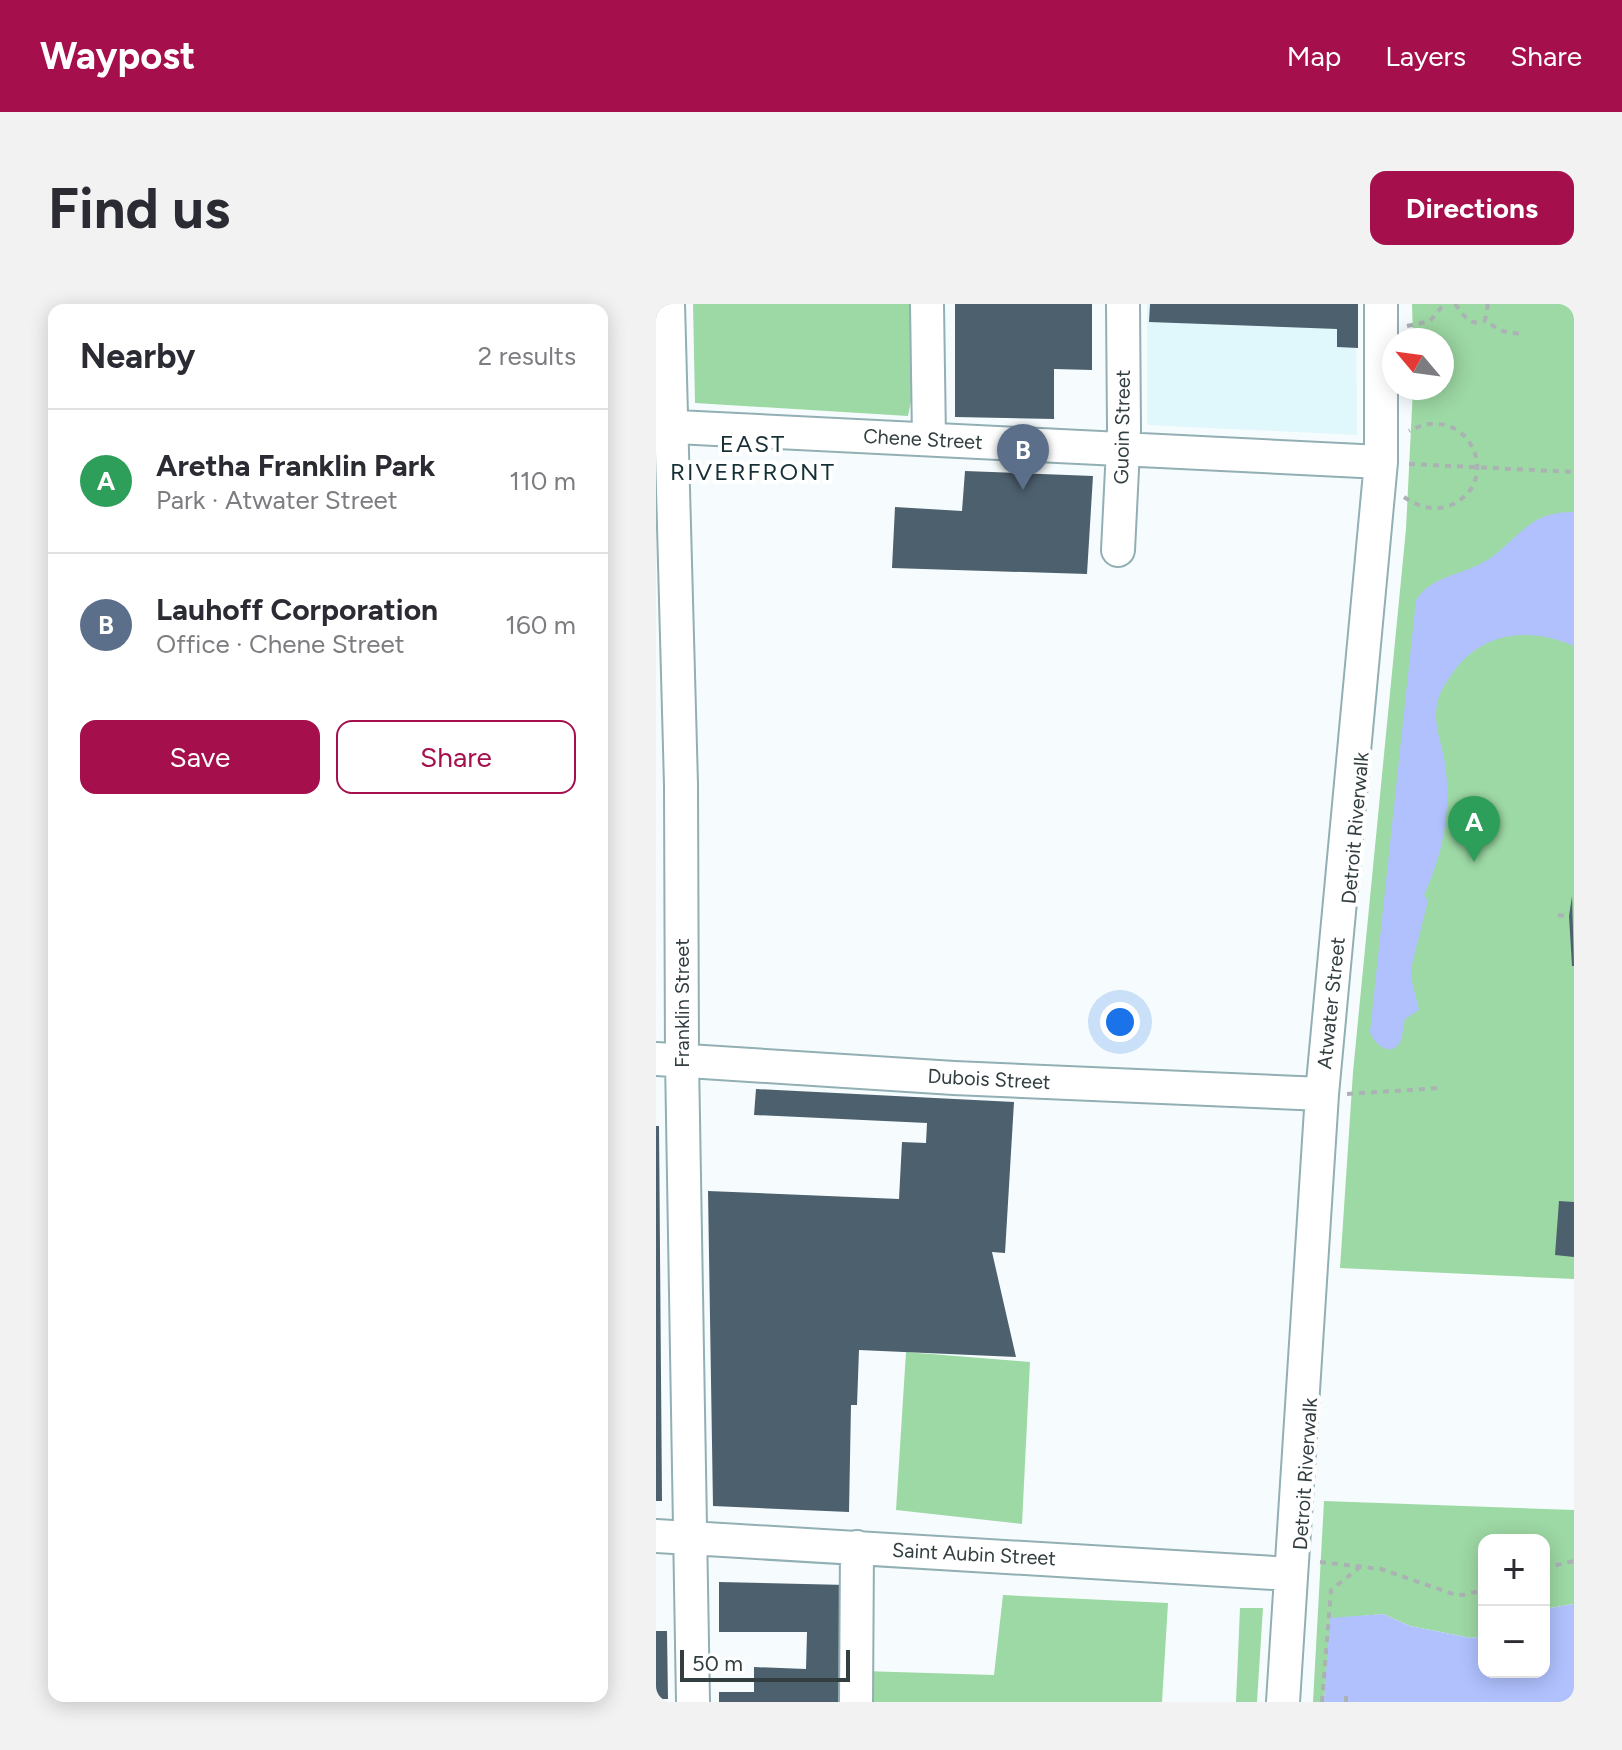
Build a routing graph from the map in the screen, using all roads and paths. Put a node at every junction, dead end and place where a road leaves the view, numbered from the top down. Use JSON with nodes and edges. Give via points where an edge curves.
{"nodes":[{"id":1,"x":668,"y":304,"type":"edge"},
{"id":2,"x":927,"y":304,"type":"edge"},
{"id":3,"x":1123,"y":304,"type":"edge"},
{"id":4,"x":1444,"y":304,"type":"edge"},
{"id":5,"x":1455,"y":304,"type":"edge"},
{"id":6,"x":1488,"y":304,"type":"edge"},
{"id":7,"x":1381,"y":315,"type":"edge"},
{"id":8,"x":1485,"y":321,"type":"junction"},
{"id":9,"x":1520,"y":334,"type":"dead end"},
{"id":10,"x":663,"y":426,"type":"edge"},
{"id":11,"x":1404,"y":436,"type":"dead end"},
{"id":12,"x":929,"y":438,"type":"junction"},
{"id":13,"x":1123,"y":450,"type":"junction"},
{"id":14,"x":1392,"y":463,"type":"junction"},
{"id":15,"x":1478,"y":467,"type":"junction"},
{"id":16,"x":1574,"y":472,"type":"edge"},
{"id":17,"x":1400,"y":503,"type":"dead end"},
{"id":18,"x":1118,"y":550,"type":"dead end"},
{"id":19,"x":1558,"y":915,"type":"dead end"},
{"id":20,"x":1566,"y":916,"type":"dead end"},
{"id":21,"x":669,"y":1060,"type":"edge"},
{"id":22,"x":1440,"y":1088,"type":"dead end"},
{"id":23,"x":1340,"y":1094,"type":"junction"},
{"id":24,"x":656,"y":1536,"type":"edge"},
{"id":25,"x":690,"y":1537,"type":"junction"},
{"id":26,"x":857,"y":1547,"type":"junction"},
{"id":27,"x":1574,"y":1561,"type":"edge"},
{"id":28,"x":1361,"y":1566,"type":"junction"},
{"id":29,"x":1292,"y":1567,"type":"junction"},
{"id":30,"x":1550,"y":1567,"type":"edge"},
{"id":31,"x":1478,"y":1591,"type":"edge"},
{"id":32,"x":1346,"y":1690,"type":"dead end"},
{"id":33,"x":693,"y":1702,"type":"edge"},
{"id":34,"x":856,"y":1702,"type":"edge"},
{"id":35,"x":1283,"y":1702,"type":"edge"},
{"id":36,"x":1322,"y":1702,"type":"edge"},
{"id":37,"x":1346,"y":1702,"type":"edge"}],
"edges":[{"from":1,"to":10,"type":"street","name":"Franklin Street"},
{"from":2,"to":12,"type":"street"},
{"from":3,"to":13,"type":"street","name":"Guoin Street"},
{"from":4,"to":7,"type":"path","via":[[1420,325]]},
{"from":5,"to":8,"type":"path","via":[[1468,321]]},
{"from":6,"to":8,"type":"path"},
{"from":7,"to":14,"type":"street","name":"Atwater Street"},
{"from":8,"to":9,"type":"path"},
{"from":10,"to":12,"type":"street","name":"Chene Street"},
{"from":10,"to":21,"type":"street","name":"Franklin Street","via":[[681,785]]},
{"from":11,"to":15,"type":"path","via":[[1421,425],[1448,425],[1469,440]]},
{"from":12,"to":13,"type":"street","name":"Chene Street"},
{"from":13,"to":14,"type":"street","name":"Chene Street"},
{"from":13,"to":18,"type":"street","name":"Guoin Street"},
{"from":14,"to":15,"type":"path"},
{"from":14,"to":23,"type":"street","name":"Atwater Street"},
{"from":15,"to":16,"type":"path"},
{"from":15,"to":17,"type":"path","via":[[1458,502],[1430,509],[1401,493]]},
{"from":19,"to":20,"type":"path"},
{"from":21,"to":23,"type":"street","name":"Dubois Street"},
{"from":21,"to":25,"type":"street","name":"Franklin Street"},
{"from":22,"to":23,"type":"path"},
{"from":23,"to":29,"type":"street","name":"Atwater Street"},
{"from":24,"to":25,"type":"street","name":"Saint Aubin Street"},
{"from":25,"to":26,"type":"street","name":"Saint Aubin Street"},
{"from":25,"to":33,"type":"street","name":"Franklin Street"},
{"from":26,"to":29,"type":"street","name":"Saint Aubin Street"},
{"from":26,"to":34,"type":"street"},
{"from":27,"to":30,"type":"path"},
{"from":28,"to":29,"type":"path"},
{"from":28,"to":31,"type":"path","via":[[1453,1594]]},
{"from":28,"to":36,"type":"path","via":[[1331,1590]]},
{"from":29,"to":35,"type":"street","name":"Atwater Street"},
{"from":32,"to":37,"type":"path"}]}
